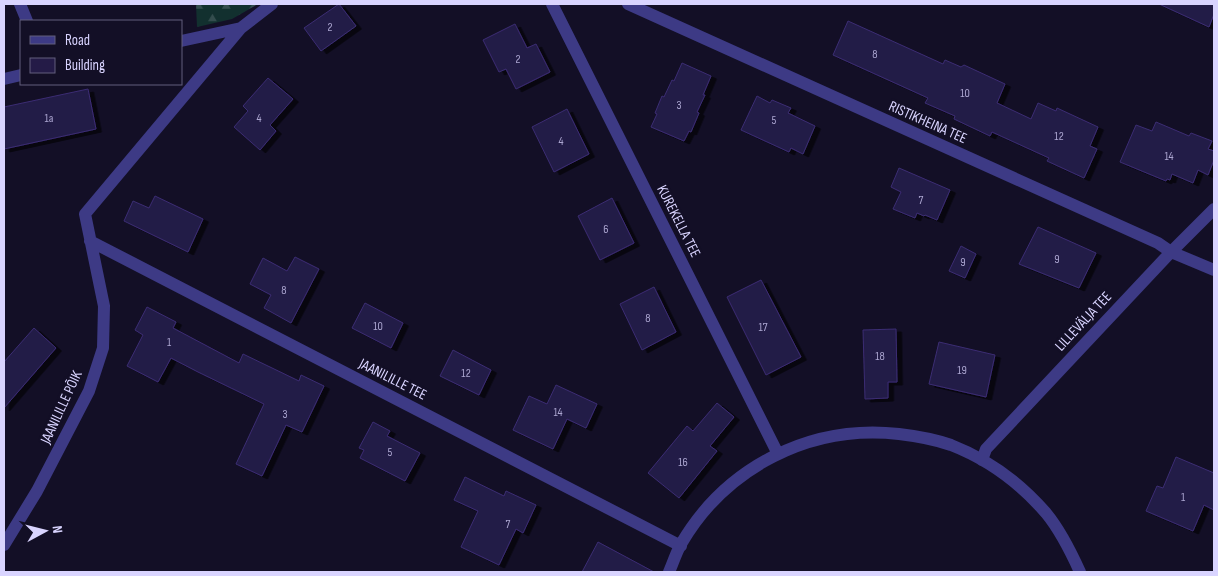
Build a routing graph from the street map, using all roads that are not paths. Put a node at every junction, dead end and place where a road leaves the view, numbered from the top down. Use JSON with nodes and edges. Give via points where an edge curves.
{"nodes":[{"id":1,"x":20,"y":4,"type":"edge"},
{"id":2,"x":272,"y":4,"type":"edge"},
{"id":3,"x":552,"y":4,"type":"edge"},
{"id":4,"x":628,"y":4,"type":"edge"},
{"id":5,"x":27,"y":20,"type":"edge"},
{"id":6,"x":241,"y":28,"type":"junction"},
{"id":7,"x":182,"y":41,"type":"edge"},
{"id":8,"x":20,"y":75,"type":"edge"},
{"id":9,"x":4,"y":79,"type":"edge"},
{"id":10,"x":1214,"y":209,"type":"edge"},
{"id":11,"x":90,"y":241,"type":"junction"},
{"id":12,"x":1171,"y":252,"type":"junction"},
{"id":13,"x":1214,"y":270,"type":"edge"},
{"id":14,"x":778,"y":454,"type":"junction"},
{"id":15,"x":982,"y":460,"type":"junction"},
{"id":16,"x":4,"y":544,"type":"edge"},
{"id":17,"x":681,"y":546,"type":"junction"},
{"id":18,"x":669,"y":572,"type":"edge"},
{"id":19,"x":1080,"y":572,"type":"edge"}],
"edges":[{"from":1,"to":5,"type":"street"},
{"from":2,"to":6,"type":"street"},
{"from":3,"to":14,"type":"street","name":"KUREKELLA TEE"},
{"from":4,"to":12,"type":"street","name":"RISTIKHEINA TEE","via":[[1149,239]]},
{"from":6,"to":7,"type":"street"},
{"from":6,"to":11,"type":"street","name":"JAANILILLE PÕIK","via":[[85,214]]},
{"from":8,"to":9,"type":"street"},
{"from":10,"to":12,"type":"street","name":"LILLEVÄLJA TEE"},
{"from":11,"to":16,"type":"street","name":"JAANILILLE PÕIK","via":[[104,306],[103,348],[89,392],[37,491]]},
{"from":11,"to":17,"type":"street","name":"JAANILILLE TEE"},
{"from":12,"to":13,"type":"street","name":"RISTIKHEINA TEE"},
{"from":12,"to":15,"type":"street","name":"LILLEVÄLJA TEE","via":[[986,449]]},
{"from":14,"to":15,"type":"street","via":[[811,441],[881,432],[916,436],[950,445]]},
{"from":14,"to":17,"type":"street","via":[[722,492],[699,517]]},
{"from":15,"to":19,"type":"street","via":[[1017,484],[1047,514],[1070,549]]},
{"from":17,"to":18,"type":"street"}]}
